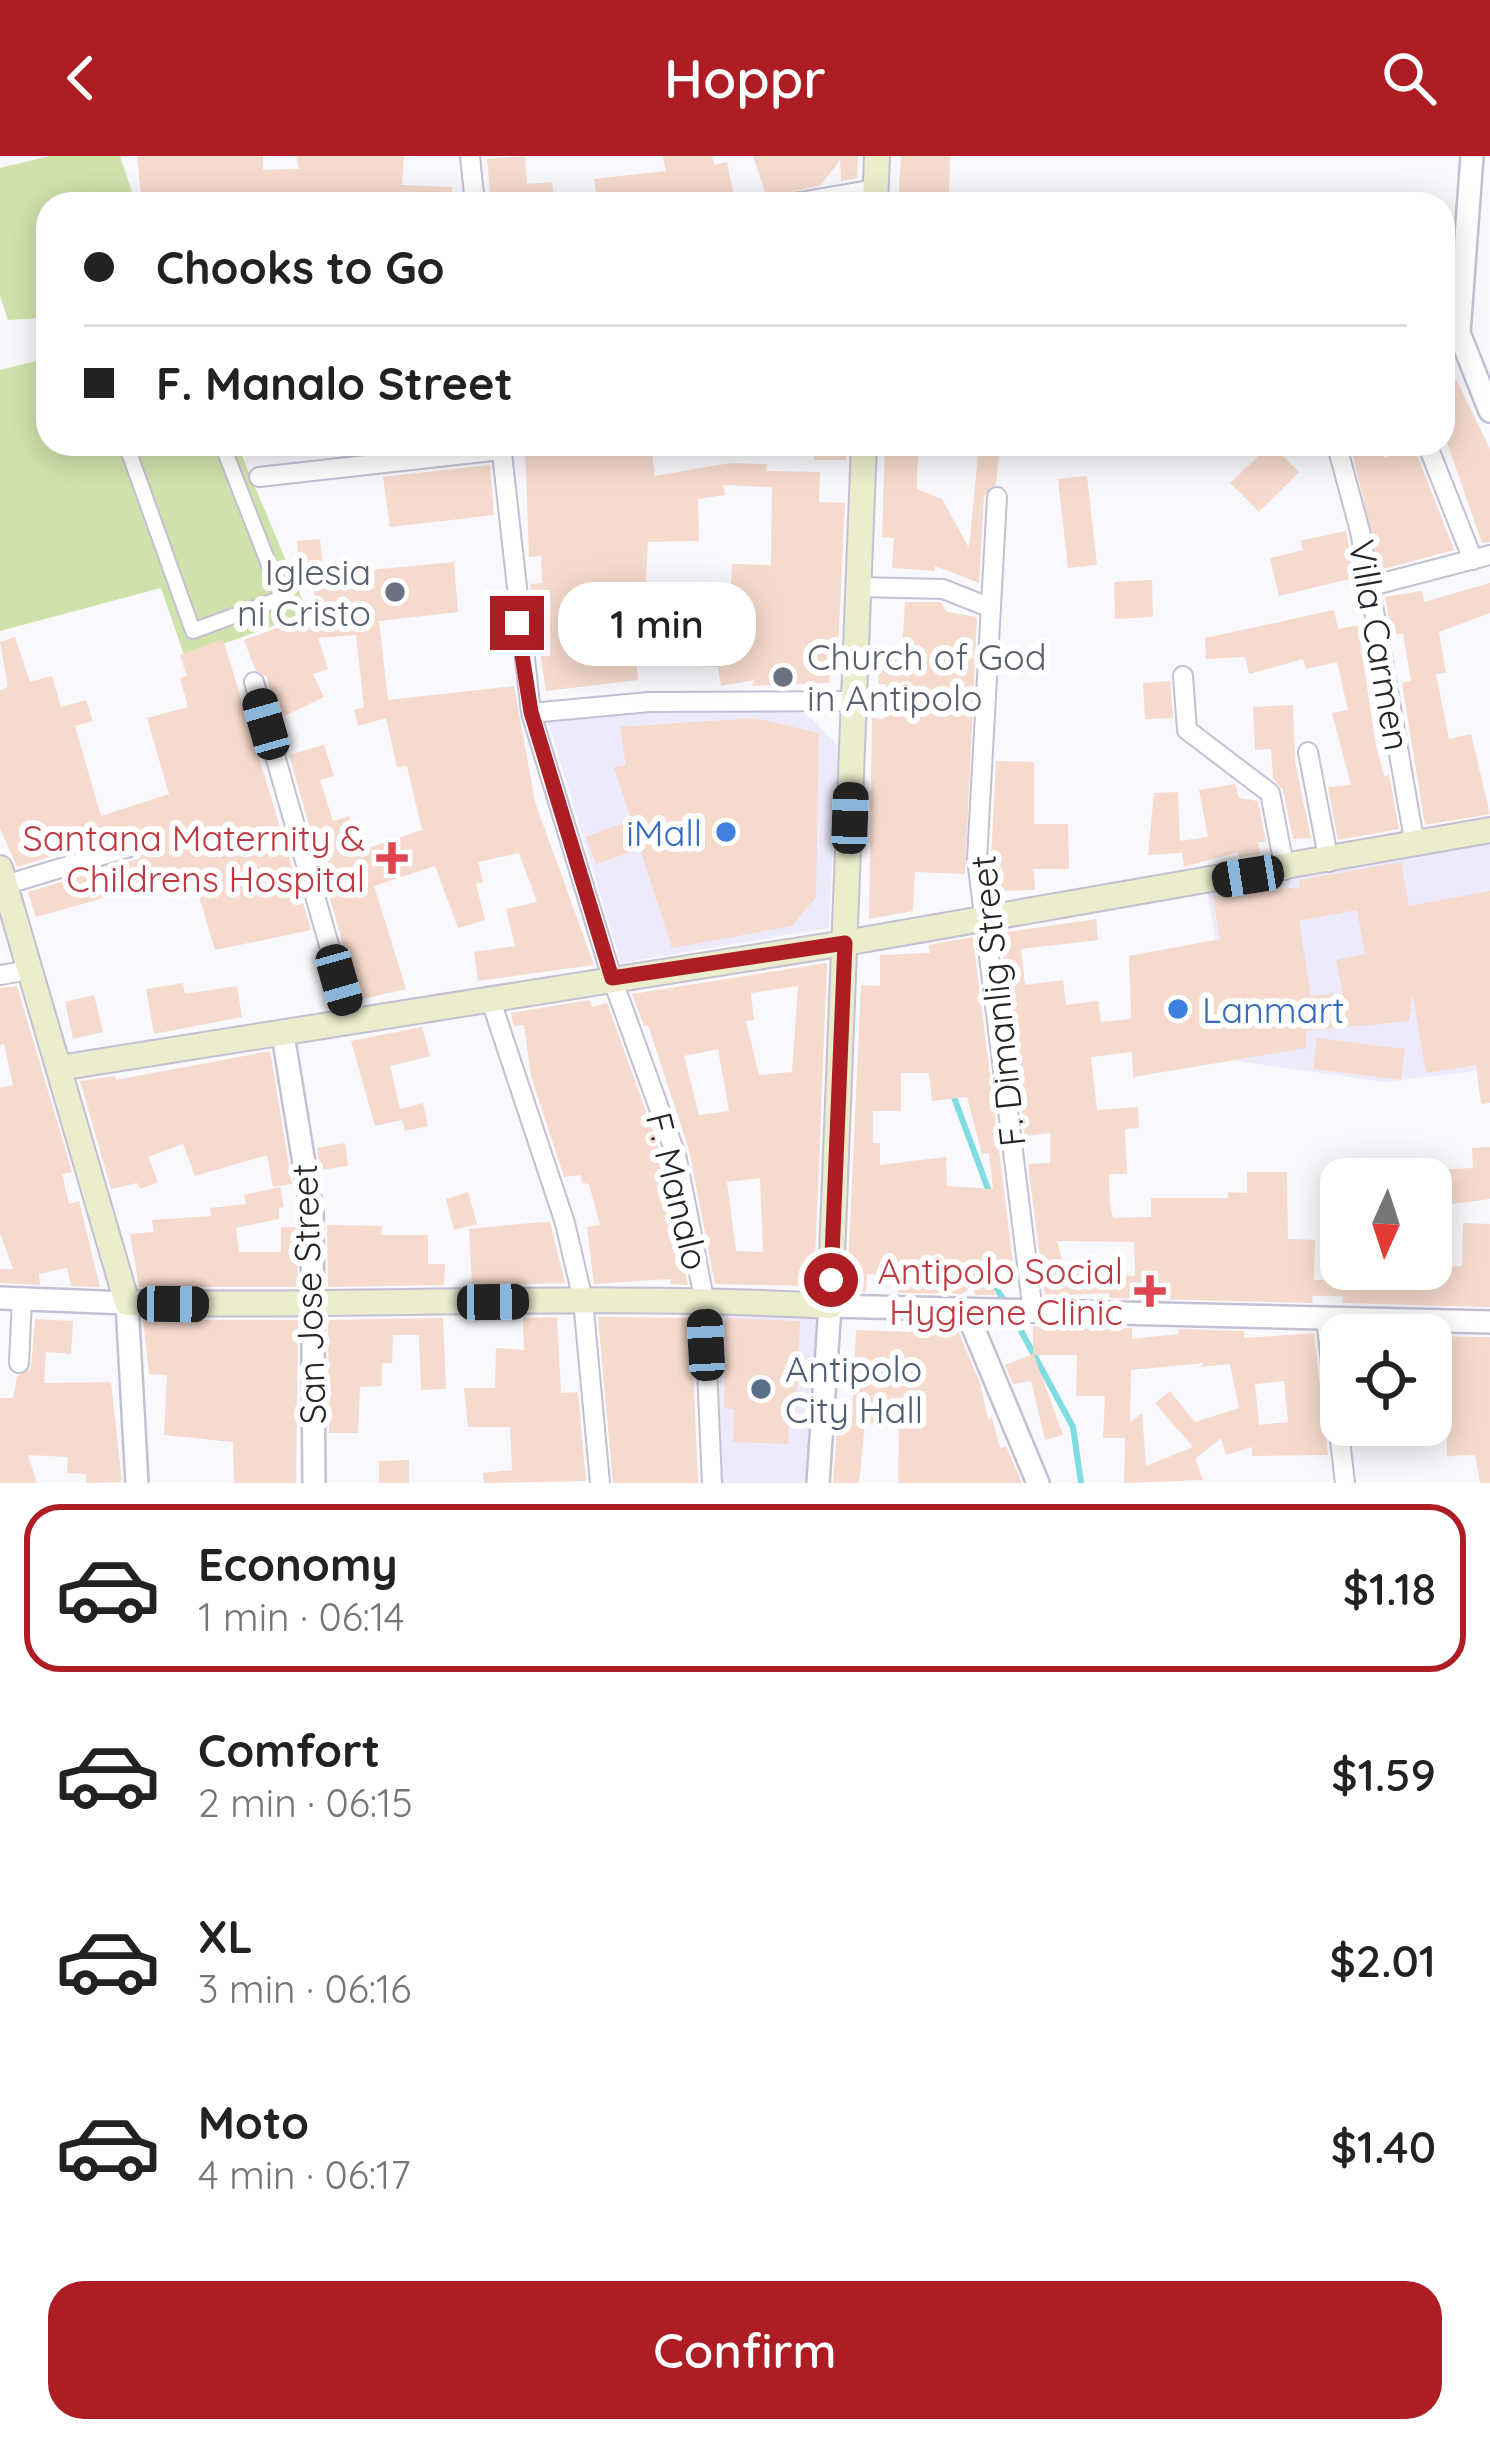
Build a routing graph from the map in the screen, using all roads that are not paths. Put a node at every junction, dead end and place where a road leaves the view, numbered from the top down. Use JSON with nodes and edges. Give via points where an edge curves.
{"nodes":[{"id":1,"x":470,"y":156,"type":"edge"},
{"id":2,"x":877,"y":156,"type":"edge"},
{"id":3,"x":1472,"y":156,"type":"edge"},
{"id":4,"x":474,"y":192,"type":"edge"},
{"id":5,"x":875,"y":192,"type":"edge"},
{"id":6,"x":1490,"y":411,"type":"edge"},
{"id":7,"x":130,"y":456,"type":"edge"},
{"id":8,"x":227,"y":456,"type":"edge"},
{"id":9,"x":428,"y":456,"type":"edge"},
{"id":10,"x":502,"y":456,"type":"edge"},
{"id":11,"x":863,"y":456,"type":"edge"},
{"id":12,"x":1339,"y":456,"type":"edge"},
{"id":13,"x":1433,"y":456,"type":"edge"},
{"id":14,"x":259,"y":477,"type":"dead end"},
{"id":15,"x":997,"y":497,"type":"dead end"},
{"id":16,"x":1482,"y":558,"type":"edge"},
{"id":17,"x":858,"y":586,"type":"junction"},
{"id":18,"x":1371,"y":586,"type":"junction"},
{"id":19,"x":991,"y":608,"type":"junction"},
{"id":20,"x":1183,"y":676,"type":"dead end"},
{"id":21,"x":254,"y":682,"type":"dead end"},
{"id":22,"x":854,"y":701,"type":"junction"},
{"id":23,"x":531,"y":712,"type":"junction"},
{"id":24,"x":1308,"y":752,"type":"dead end"},
{"id":25,"x":1490,"y":830,"type":"edge"},
{"id":26,"x":136,"y":845,"type":"dead end"},
{"id":27,"x":1415,"y":845,"type":"junction"},
{"id":28,"x":1329,"y":862,"type":"junction"},
{"id":29,"x":1286,"y":870,"type":"junction"},
{"id":30,"x":3,"y":877,"type":"edge"},
{"id":31,"x":984,"y":920,"type":"junction"},
{"id":32,"x":845,"y":943,"type":"junction"},
{"id":33,"x":30,"y":970,"type":"junction"},
{"id":34,"x":0,"y":975,"type":"edge"},
{"id":35,"x":612,"y":978,"type":"junction"},
{"id":36,"x":491,"y":1001,"type":"junction"},
{"id":37,"x":351,"y":1022,"type":"junction"},
{"id":38,"x":283,"y":1035,"type":"junction"},
{"id":39,"x":58,"y":1068,"type":"junction"},
{"id":40,"x":11,"y":1298,"type":"edge"},
{"id":41,"x":704,"y":1299,"type":"junction"},
{"id":42,"x":583,"y":1300,"type":"junction"},
{"id":43,"x":127,"y":1304,"type":"junction"},
{"id":44,"x":313,"y":1306,"type":"junction"},
{"id":45,"x":830,"y":1306,"type":"junction"},
{"id":46,"x":967,"y":1313,"type":"junction"},
{"id":47,"x":1033,"y":1313,"type":"junction"},
{"id":48,"x":1320,"y":1319,"type":"edge"},
{"id":49,"x":1452,"y":1321,"type":"edge"},
{"id":50,"x":1490,"y":1322,"type":"edge"},
{"id":51,"x":19,"y":1363,"type":"dead end"},
{"id":52,"x":1341,"y":1446,"type":"edge"},
{"id":53,"x":137,"y":1483,"type":"edge"},
{"id":54,"x":314,"y":1483,"type":"edge"},
{"id":55,"x":601,"y":1483,"type":"edge"},
{"id":56,"x":712,"y":1483,"type":"edge"},
{"id":57,"x":818,"y":1483,"type":"edge"},
{"id":58,"x":1038,"y":1483,"type":"edge"},
{"id":59,"x":1345,"y":1483,"type":"edge"}],
"edges":[{"from":1,"to":4,"type":"street"},
{"from":2,"to":5,"type":"main road"},
{"from":3,"to":6,"type":"street","via":[[1459,333]]},
{"from":7,"to":8,"type":"street","via":[[193,631],[282,598]]},
{"from":9,"to":14,"type":"street"},
{"from":10,"to":23,"type":"street","name":"F. Manalo"},
{"from":11,"to":17,"type":"main road"},
{"from":12,"to":18,"type":"street","name":"Villa Carmen"},
{"from":13,"to":16,"type":"street"},
{"from":15,"to":19,"type":"street","name":"F. Dimanlig Street"},
{"from":16,"to":18,"type":"street"},
{"from":17,"to":19,"type":"street","via":[[943,589]]},
{"from":17,"to":22,"type":"main road"},
{"from":18,"to":27,"type":"street","name":"Villa Carmen"},
{"from":19,"to":31,"type":"street","name":"F. Dimanlig Street","via":[[977,859]]},
{"from":20,"to":29,"type":"street","via":[[1187,730],[1270,793]]},
{"from":21,"to":37,"type":"street"},
{"from":22,"to":23,"type":"street"},
{"from":22,"to":32,"type":"main road"},
{"from":23,"to":35,"type":"street","name":"F. Manalo"},
{"from":24,"to":28,"type":"street"},
{"from":25,"to":27,"type":"main road"},
{"from":26,"to":30,"type":"street"},
{"from":27,"to":28,"type":"main road"},
{"from":28,"to":29,"type":"main road"},
{"from":29,"to":31,"type":"main road"},
{"from":30,"to":33,"type":"main road"},
{"from":31,"to":32,"type":"main road"},
{"from":31,"to":47,"type":"street","name":"F. Dimanlig Street"},
{"from":32,"to":35,"type":"main road"},
{"from":32,"to":45,"type":"main road"},
{"from":33,"to":34,"type":"street"},
{"from":33,"to":39,"type":"main road"},
{"from":35,"to":36,"type":"main road"},
{"from":35,"to":41,"type":"street","name":"F. Manalo","via":[[676,1155]]},
{"from":36,"to":37,"type":"main road"},
{"from":36,"to":42,"type":"street","via":[[554,1175]]},
{"from":37,"to":38,"type":"main road"},
{"from":38,"to":39,"type":"main road"},
{"from":38,"to":44,"type":"street","name":"San Jose Street","via":[[312,1213]]},
{"from":39,"to":43,"type":"main road"},
{"from":40,"to":43,"type":"street"},
{"from":40,"to":51,"type":"street"},
{"from":41,"to":42,"type":"main road"},
{"from":41,"to":45,"type":"main road"},
{"from":41,"to":56,"type":"street","name":"F. Manalo"},
{"from":42,"to":44,"type":"main road"},
{"from":42,"to":55,"type":"street"},
{"from":43,"to":44,"type":"main road"},
{"from":43,"to":53,"type":"street"},
{"from":44,"to":54,"type":"street","name":"San Jose Street"},
{"from":45,"to":46,"type":"street"},
{"from":45,"to":57,"type":"street"},
{"from":46,"to":47,"type":"street"},
{"from":46,"to":58,"type":"street"},
{"from":47,"to":48,"type":"street"},
{"from":49,"to":50,"type":"street"},
{"from":52,"to":59,"type":"street"}]}
